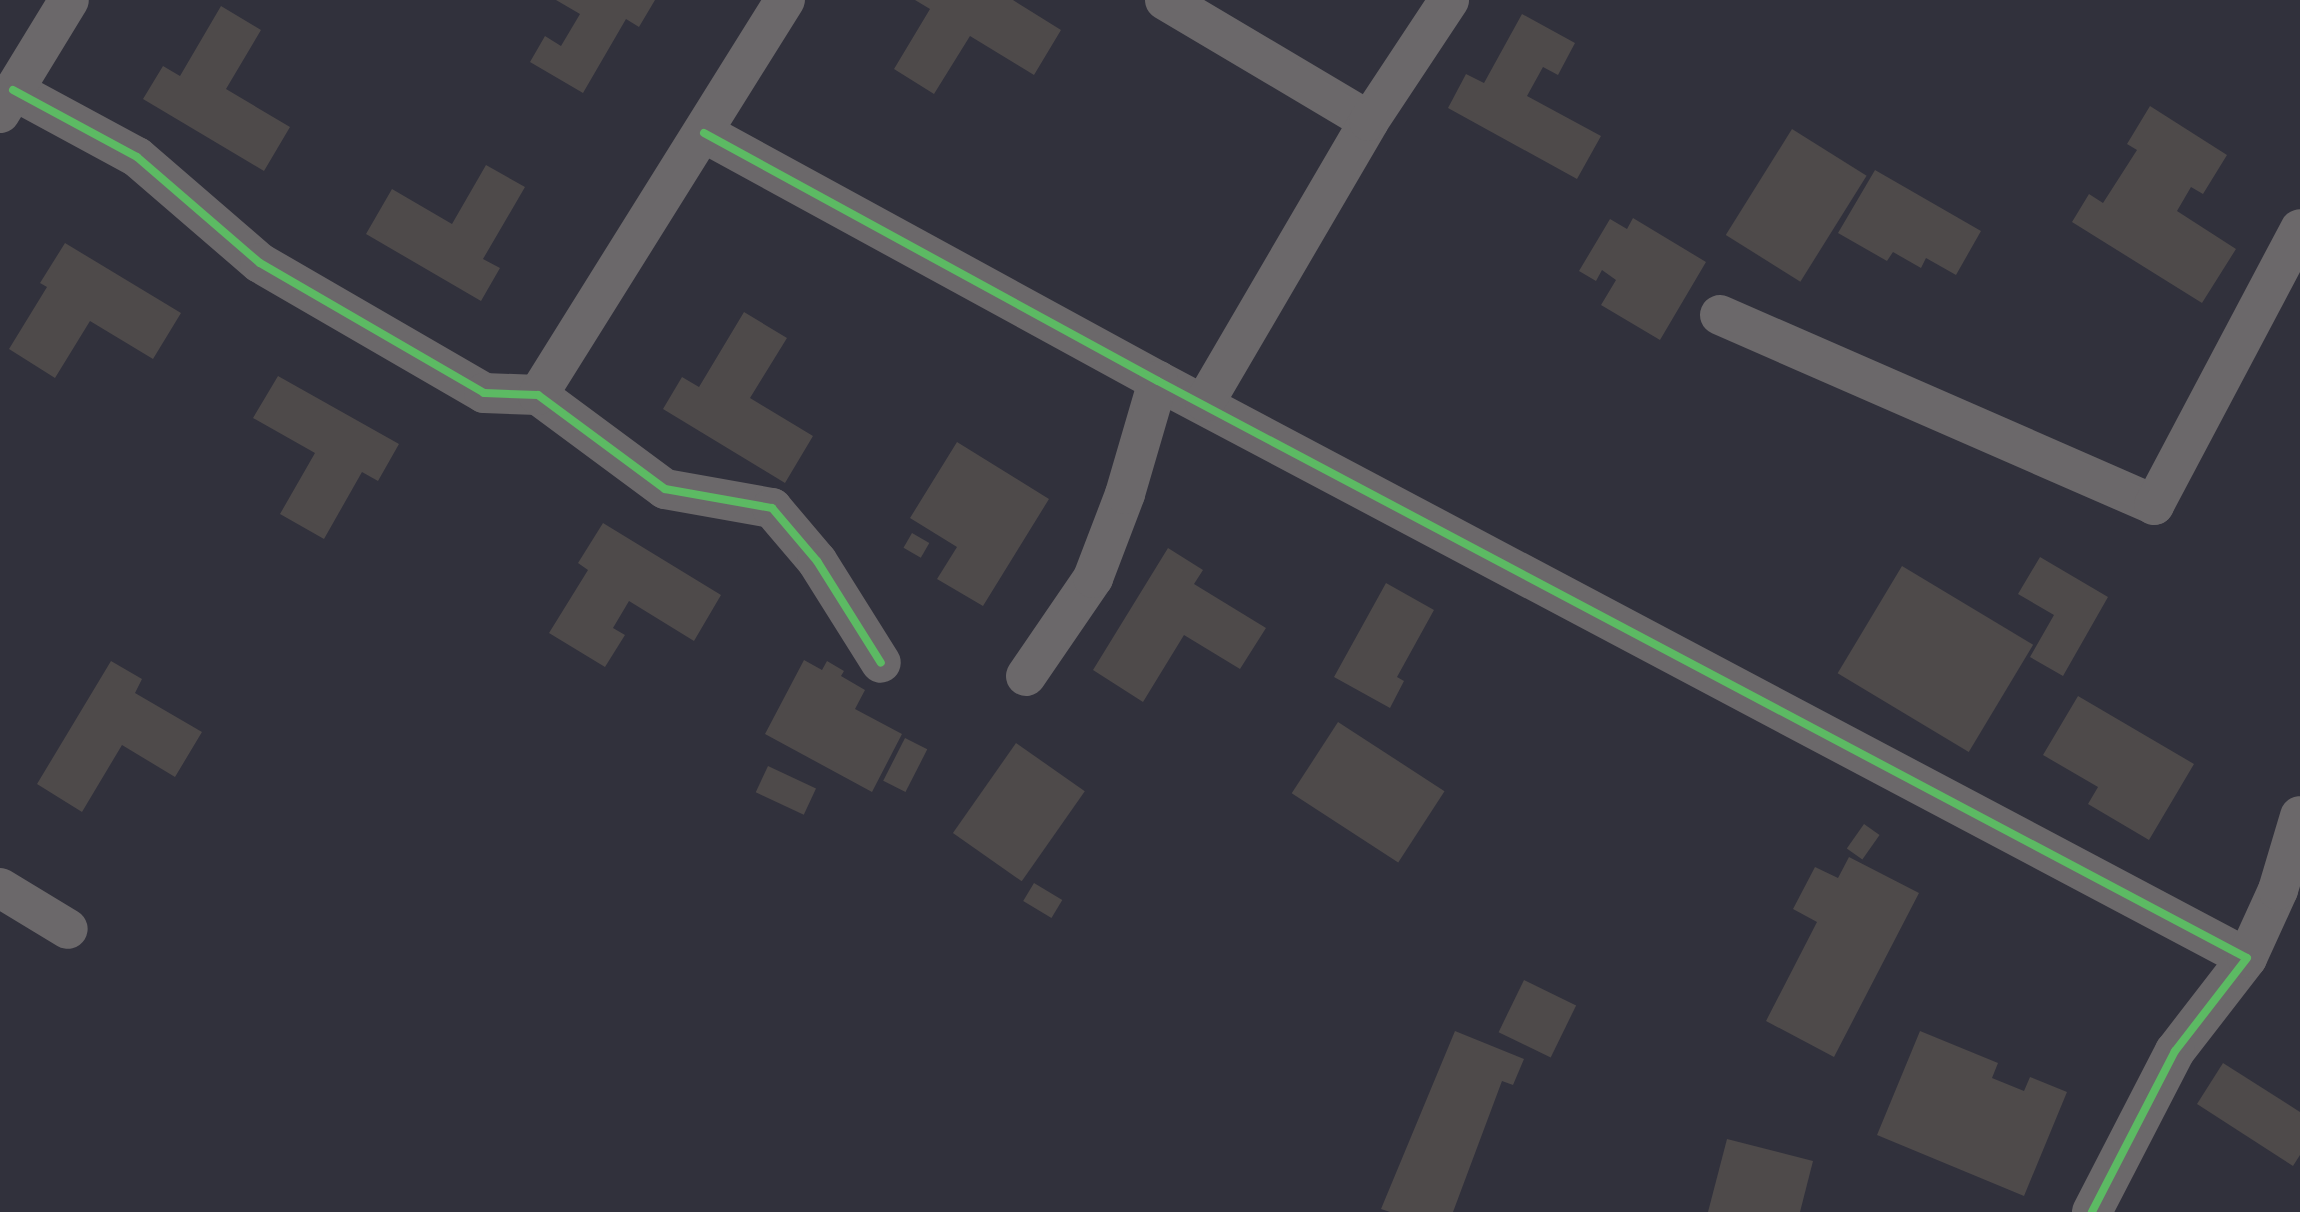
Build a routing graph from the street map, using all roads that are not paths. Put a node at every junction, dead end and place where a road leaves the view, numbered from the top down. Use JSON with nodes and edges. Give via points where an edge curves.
{"nodes":[{"id":1,"x":69,"y":0,"type":"edge"},
{"id":2,"x":785,"y":0,"type":"edge"},
{"id":3,"x":1165,"y":0,"type":"edge"},
{"id":4,"x":1449,"y":0,"type":"edge"},
{"id":5,"x":6,"y":101,"type":"edge"},
{"id":6,"x":1369,"y":121,"type":"junction"},
{"id":7,"x":704,"y":133,"type":"junction"},
{"id":8,"x":2300,"y":229,"type":"edge"},
{"id":9,"x":1720,"y":315,"type":"dead end"},
{"id":10,"x":1158,"y":381,"type":"junction"},
{"id":11,"x":538,"y":395,"type":"junction"},
{"id":12,"x":1205,"y":402,"type":"junction"},
{"id":13,"x":881,"y":663,"type":"dead end"},
{"id":14,"x":1026,"y":676,"type":"dead end"},
{"id":15,"x":2300,"y":816,"type":"edge"},
{"id":16,"x":0,"y":888,"type":"edge"},
{"id":17,"x":68,"y":929,"type":"dead end"},
{"id":18,"x":2247,"y":958,"type":"junction"},
{"id":19,"x":2092,"y":1212,"type":"edge"}],
"edges":[{"from":1,"to":5,"type":"street"},
{"from":2,"to":7,"type":"street"},
{"from":3,"to":6,"type":"street"},
{"from":4,"to":6,"type":"street"},
{"from":5,"to":11,"type":"street","via":[[137,157],[260,263],[484,393]]},
{"from":6,"to":12,"type":"street"},
{"from":7,"to":10,"type":"street"},
{"from":7,"to":11,"type":"street"},
{"from":8,"to":9,"type":"street","via":[[2154,505]]},
{"from":10,"to":12,"type":"street"},
{"from":10,"to":14,"type":"street","via":[[1125,494],[1093,578]]},
{"from":11,"to":13,"type":"street","via":[[665,489],[772,508],[817,561]]},
{"from":12,"to":18,"type":"street"},
{"from":15,"to":18,"type":"street","via":[[2278,890]]},
{"from":16,"to":17,"type":"street"},
{"from":18,"to":19,"type":"street","via":[[2175,1051]]}]}
